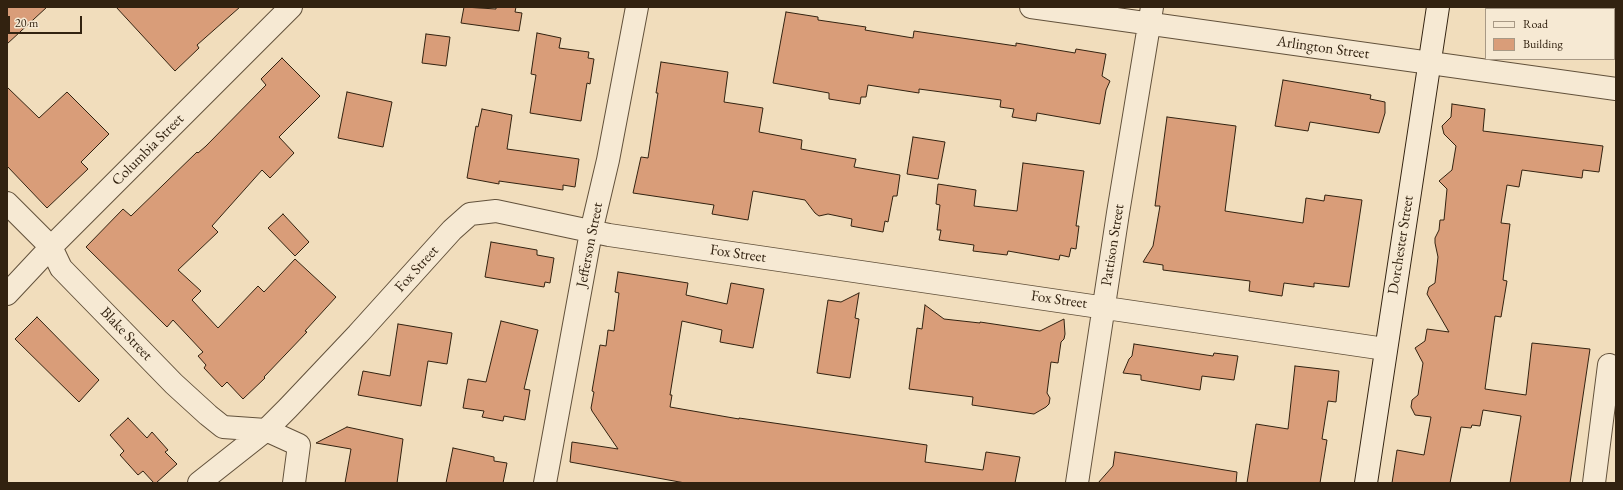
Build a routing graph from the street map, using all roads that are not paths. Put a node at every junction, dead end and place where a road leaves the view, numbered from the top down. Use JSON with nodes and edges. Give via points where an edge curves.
{"nodes":[{"id":1,"x":291,"y":7,"type":"edge"},
{"id":2,"x":637,"y":7,"type":"edge"},
{"id":3,"x":1031,"y":7,"type":"edge"},
{"id":4,"x":1438,"y":7,"type":"edge"},
{"id":5,"x":1151,"y":15,"type":"edge"},
{"id":6,"x":1430,"y":64,"type":"junction"},
{"id":7,"x":1616,"y":89,"type":"edge"},
{"id":8,"x":7,"y":203,"type":"edge"},
{"id":9,"x":591,"y":232,"type":"junction"},
{"id":10,"x":51,"y":247,"type":"junction"},
{"id":11,"x":7,"y":294,"type":"edge"},
{"id":12,"x":1104,"y":307,"type":"junction"},
{"id":13,"x":1385,"y":349,"type":"junction"},
{"id":14,"x":1609,"y":365,"type":"dead end"},
{"id":15,"x":266,"y":430,"type":"junction"},
{"id":16,"x":200,"y":483,"type":"edge"},
{"id":17,"x":294,"y":483,"type":"edge"},
{"id":18,"x":545,"y":483,"type":"edge"},
{"id":19,"x":1077,"y":483,"type":"edge"},
{"id":20,"x":1366,"y":483,"type":"edge"},
{"id":21,"x":1594,"y":483,"type":"edge"}],
"edges":[{"from":1,"to":10,"type":"street","name":"Columbia Street"},
{"from":2,"to":9,"type":"street","name":"Jefferson Street","via":[[608,160]]},
{"from":3,"to":5,"type":"street","name":"Arlington Street"},
{"from":4,"to":6,"type":"street","name":"Dorchester Street"},
{"from":5,"to":6,"type":"street","name":"Arlington Street"},
{"from":5,"to":12,"type":"street","name":"Pattison Street"},
{"from":6,"to":7,"type":"street","name":"Arlington Street"},
{"from":6,"to":13,"type":"street","name":"Dorchester Street"},
{"from":8,"to":10,"type":"street","name":"Blake Street"},
{"from":9,"to":12,"type":"street","name":"Fox Street"},
{"from":9,"to":15,"type":"street","name":"Fox Street","via":[[496,211],[470,214],[452,230]]},
{"from":9,"to":18,"type":"street","name":"Jefferson Street"},
{"from":10,"to":11,"type":"street","name":"Columbia Street"},
{"from":10,"to":15,"type":"street","name":"Blake Street","via":[[61,268],[174,384],[208,415],[223,427]]},
{"from":12,"to":13,"type":"street","name":"Fox Street"},
{"from":12,"to":19,"type":"street","name":"Pattison Street"},
{"from":13,"to":20,"type":"street","name":"Dorchester Street"},
{"from":14,"to":21,"type":"street"},
{"from":15,"to":16,"type":"street","name":"Fox Street"},
{"from":15,"to":17,"type":"street","name":"Blake Street","via":[[299,444]]}]}
